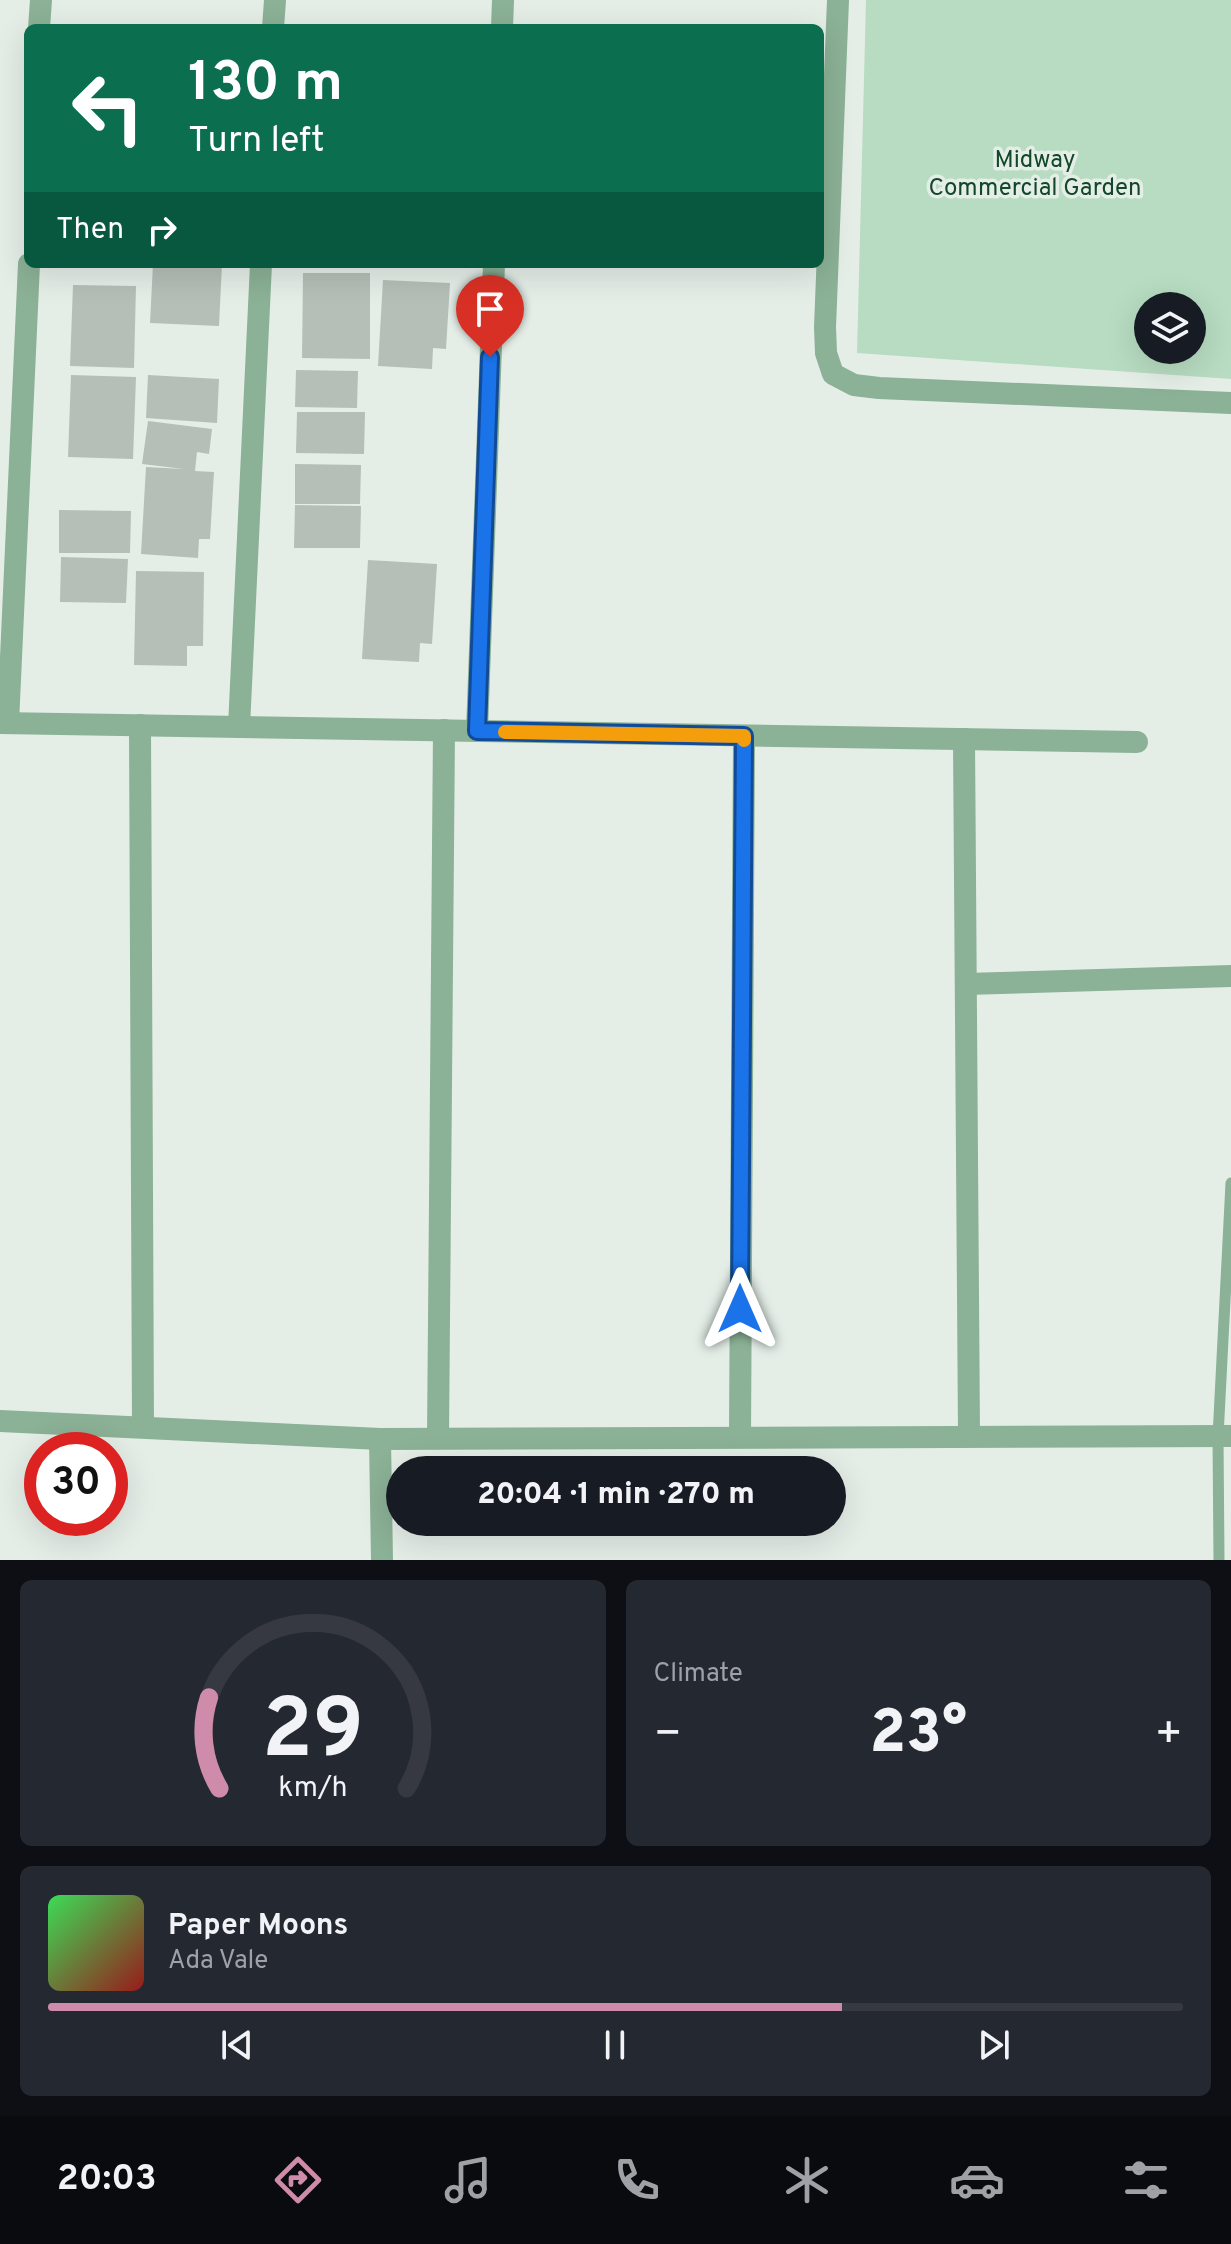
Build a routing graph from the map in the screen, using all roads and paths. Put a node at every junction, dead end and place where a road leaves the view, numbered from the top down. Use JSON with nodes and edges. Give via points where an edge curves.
{"nodes":[{"id":1,"x":41,"y":0,"type":"edge"},
{"id":2,"x":275,"y":0,"type":"edge"},
{"id":3,"x":503,"y":0,"type":"edge"},
{"id":4,"x":838,"y":0,"type":"edge"},
{"id":5,"x":39,"y":24,"type":"edge"},
{"id":6,"x":273,"y":24,"type":"edge"},
{"id":7,"x":502,"y":24,"type":"edge"},
{"id":8,"x":29,"y":268,"type":"edge"},
{"id":9,"x":261,"y":268,"type":"edge"},
{"id":10,"x":494,"y":268,"type":"edge"},
{"id":11,"x":1231,"y":403,"type":"edge"},
{"id":12,"x":4,"y":723,"type":"edge"},
{"id":13,"x":140,"y":725,"type":"junction"},
{"id":14,"x":239,"y":727,"type":"junction"},
{"id":15,"x":444,"y":730,"type":"junction"},
{"id":16,"x":477,"y":731,"type":"junction"},
{"id":17,"x":744,"y":736,"type":"junction"},
{"id":18,"x":964,"y":739,"type":"junction"},
{"id":19,"x":1137,"y":742,"type":"dead end"},
{"id":20,"x":1231,"y":976,"type":"edge"},
{"id":21,"x":966,"y":984,"type":"junction"},
{"id":22,"x":1231,"y":1183,"type":"edge"},
{"id":23,"x":0,"y":1421,"type":"edge"},
{"id":24,"x":143,"y":1427,"type":"junction"},
{"id":25,"x":969,"y":1435,"type":"junction"},
{"id":26,"x":740,"y":1437,"type":"junction"},
{"id":27,"x":1225,"y":1437,"type":"edge"},
{"id":28,"x":438,"y":1438,"type":"junction"},
{"id":29,"x":380,"y":1439,"type":"junction"},
{"id":30,"x":382,"y":1560,"type":"edge"},
{"id":31,"x":1219,"y":1560,"type":"edge"}],
"edges":[{"from":1,"to":5,"type":"street"},
{"from":2,"to":6,"type":"street"},
{"from":3,"to":7,"type":"street"},
{"from":4,"to":11,"type":"street","via":[[825,327],[833,374],[854,385],[879,388]]},
{"from":8,"to":12,"type":"street"},
{"from":9,"to":14,"type":"street"},
{"from":10,"to":16,"type":"street"},
{"from":12,"to":13,"type":"street"},
{"from":13,"to":14,"type":"street"},
{"from":13,"to":24,"type":"street"},
{"from":14,"to":15,"type":"street"},
{"from":15,"to":16,"type":"street"},
{"from":15,"to":28,"type":"street"},
{"from":16,"to":17,"type":"street"},
{"from":17,"to":18,"type":"street"},
{"from":17,"to":26,"type":"street"},
{"from":18,"to":19,"type":"street"},
{"from":18,"to":21,"type":"street"},
{"from":20,"to":21,"type":"street"},
{"from":21,"to":25,"type":"street"},
{"from":22,"to":27,"type":"lane"},
{"from":23,"to":24,"type":"street"},
{"from":24,"to":29,"type":"street"},
{"from":25,"to":26,"type":"street"},
{"from":25,"to":27,"type":"street"},
{"from":26,"to":28,"type":"street"},
{"from":27,"to":31,"type":"lane"},
{"from":28,"to":29,"type":"street"},
{"from":29,"to":30,"type":"street"}]}
